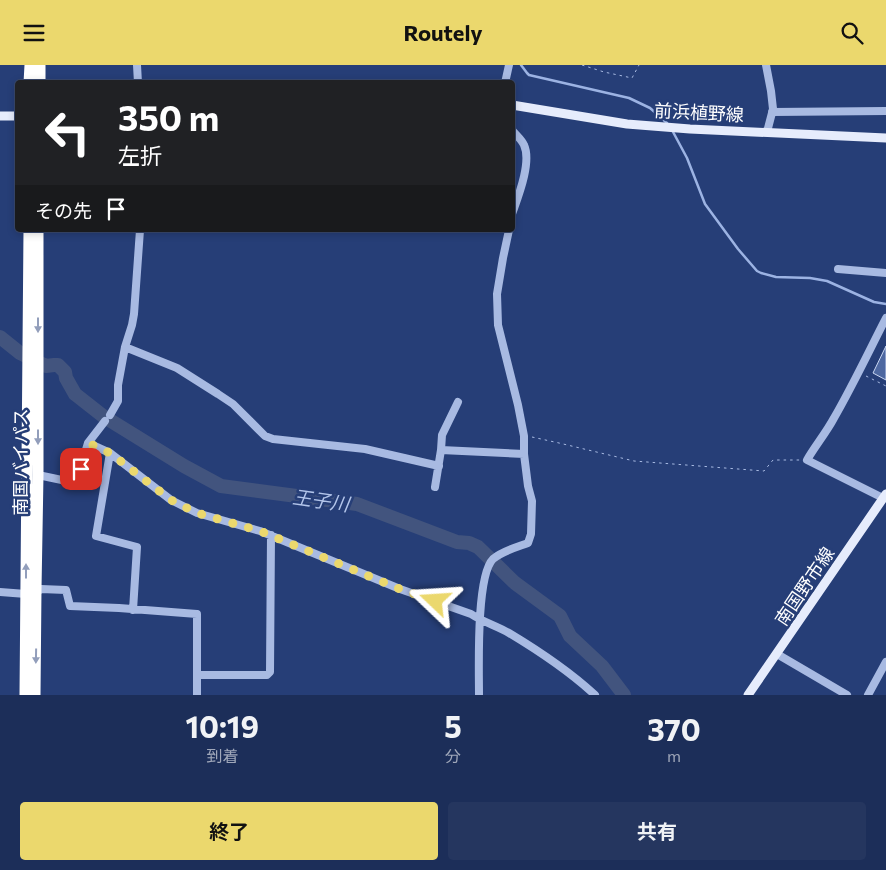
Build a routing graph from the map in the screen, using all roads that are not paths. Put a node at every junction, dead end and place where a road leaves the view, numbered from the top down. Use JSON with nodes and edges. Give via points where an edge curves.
{"nodes":[{"id":1,"x":30,"y":65,"type":"edge"},
{"id":2,"x":40,"y":65,"type":"edge"},
{"id":3,"x":137,"y":65,"type":"edge"},
{"id":4,"x":509,"y":65,"type":"edge"},
{"id":5,"x":766,"y":65,"type":"edge"},
{"id":6,"x":29,"y":80,"type":"edge"},
{"id":7,"x":40,"y":80,"type":"edge"},
{"id":8,"x":138,"y":80,"type":"edge"},
{"id":9,"x":506,"y":80,"type":"edge"},
{"id":10,"x":515,"y":105,"type":"edge"},
{"id":11,"x":886,"y":111,"type":"edge"},
{"id":12,"x":772,"y":112,"type":"junction"},
{"id":13,"x":0,"y":116,"type":"edge"},
{"id":14,"x":15,"y":116,"type":"edge"},
{"id":15,"x":767,"y":132,"type":"junction"},
{"id":16,"x":515,"y":134,"type":"edge"},
{"id":17,"x":886,"y":138,"type":"edge"},
{"id":18,"x":515,"y":205,"type":"edge"},
{"id":19,"x":140,"y":232,"type":"edge"},
{"id":20,"x":509,"y":232,"type":"edge"},
{"id":21,"x":34,"y":236,"type":"edge"},
{"id":22,"x":838,"y":269,"type":"dead end"},
{"id":23,"x":886,"y":273,"type":"edge"},
{"id":24,"x":886,"y":317,"type":"edge"},
{"id":25,"x":125,"y":347,"type":"junction"},
{"id":26,"x":33,"y":387,"type":"junction"},
{"id":27,"x":458,"y":402,"type":"dead end"},
{"id":28,"x":88,"y":443,"type":"junction"},
{"id":29,"x":441,"y":449,"type":"junction"},
{"id":30,"x":110,"y":453,"type":"junction"},
{"id":31,"x":524,"y":454,"type":"junction"},
{"id":32,"x":439,"y":466,"type":"junction"},
{"id":33,"x":38,"y":475,"type":"junction"},
{"id":34,"x":435,"y":487,"type":"dead end"},
{"id":35,"x":884,"y":496,"type":"edge"},
{"id":36,"x":271,"y":535,"type":"junction"},
{"id":37,"x":0,"y":592,"type":"edge"},
{"id":38,"x":31,"y":593,"type":"junction"},
{"id":39,"x":133,"y":610,"type":"junction"},
{"id":40,"x":480,"y":620,"type":"junction"},
{"id":41,"x":31,"y":622,"type":"junction"},
{"id":42,"x":777,"y":654,"type":"junction"},
{"id":43,"x":886,"y":663,"type":"edge"},
{"id":44,"x":197,"y":675,"type":"junction"},
{"id":45,"x":32,"y":693,"type":"edge"},
{"id":46,"x":197,"y":695,"type":"edge"},
{"id":47,"x":479,"y":695,"type":"edge"},
{"id":48,"x":595,"y":695,"type":"edge"},
{"id":49,"x":748,"y":695,"type":"edge"},
{"id":50,"x":847,"y":695,"type":"edge"},
{"id":51,"x":868,"y":695,"type":"edge"}],
"edges":[{"from":1,"to":6,"type":"highway"},
{"from":2,"to":7,"type":"highway"},
{"from":3,"to":8,"type":"street"},
{"from":4,"to":9,"type":"street"},
{"from":5,"to":12,"type":"street"},
{"from":10,"to":15,"type":"main road","name":"前浜植野線","via":[[627,124]]},
{"from":11,"to":12,"type":"street"},
{"from":12,"to":15,"type":"street"},
{"from":13,"to":14,"type":"main road"},
{"from":15,"to":17,"type":"main road","name":"前浜植野線"},
{"from":16,"to":18,"type":"street","via":[[526,153],[524,178]]},
{"from":19,"to":25,"type":"street","via":[[134,314]]},
{"from":20,"to":31,"type":"street","via":[[497,294],[498,325],[518,405]]},
{"from":21,"to":26,"type":"highway","name":"南国バイパス"},
{"from":22,"to":23,"type":"street"},
{"from":24,"to":35,"type":"street","via":[[859,373],[807,461]]},
{"from":25,"to":28,"type":"street","via":[[118,401]]},
{"from":25,"to":32,"type":"street","via":[[177,369],[233,404],[265,436],[364,449]]},
{"from":26,"to":33,"type":"highway","name":"南国バイパス","one_way":true},
{"from":38,"to":26,"type":"highway","name":"南国バイパス","one_way":true},
{"from":27,"to":29,"type":"street","via":[[443,430]]},
{"from":28,"to":30,"type":"street"},
{"from":28,"to":33,"type":"street","via":[[76,483]]},
{"from":29,"to":31,"type":"street"},
{"from":29,"to":32,"type":"street"},
{"from":30,"to":36,"type":"street","via":[[171,500],[197,513]]},
{"from":30,"to":39,"type":"street","via":[[96,536],[137,547]]},
{"from":31,"to":40,"type":"street","via":[[532,501],[530,539],[492,561],[484,584]]},
{"from":32,"to":34,"type":"street"},
{"from":33,"to":38,"type":"highway","name":"南国バイパス"},
{"from":35,"to":42,"type":"main road","name":"南国野市線"},
{"from":36,"to":40,"type":"street"},
{"from":36,"to":44,"type":"street","via":[[270,672],[267,675]]},
{"from":37,"to":38,"type":"street"},
{"from":38,"to":39,"type":"street","via":[[41,589],[66,590],[70,606]]},
{"from":38,"to":41,"type":"highway","name":"南国バイパス"},
{"from":39,"to":44,"type":"street","via":[[197,614]]},
{"from":40,"to":47,"type":"street"},
{"from":40,"to":48,"type":"street","via":[[540,652]]},
{"from":41,"to":45,"type":"highway","name":"南国バイパス","one_way":true},
{"from":41,"to":45,"type":"highway","name":"南国バイパス","via":[[26,680]]},
{"from":42,"to":49,"type":"main road","name":"南国野市線"},
{"from":42,"to":50,"type":"street"},
{"from":43,"to":51,"type":"street"},
{"from":44,"to":46,"type":"street"}]}
